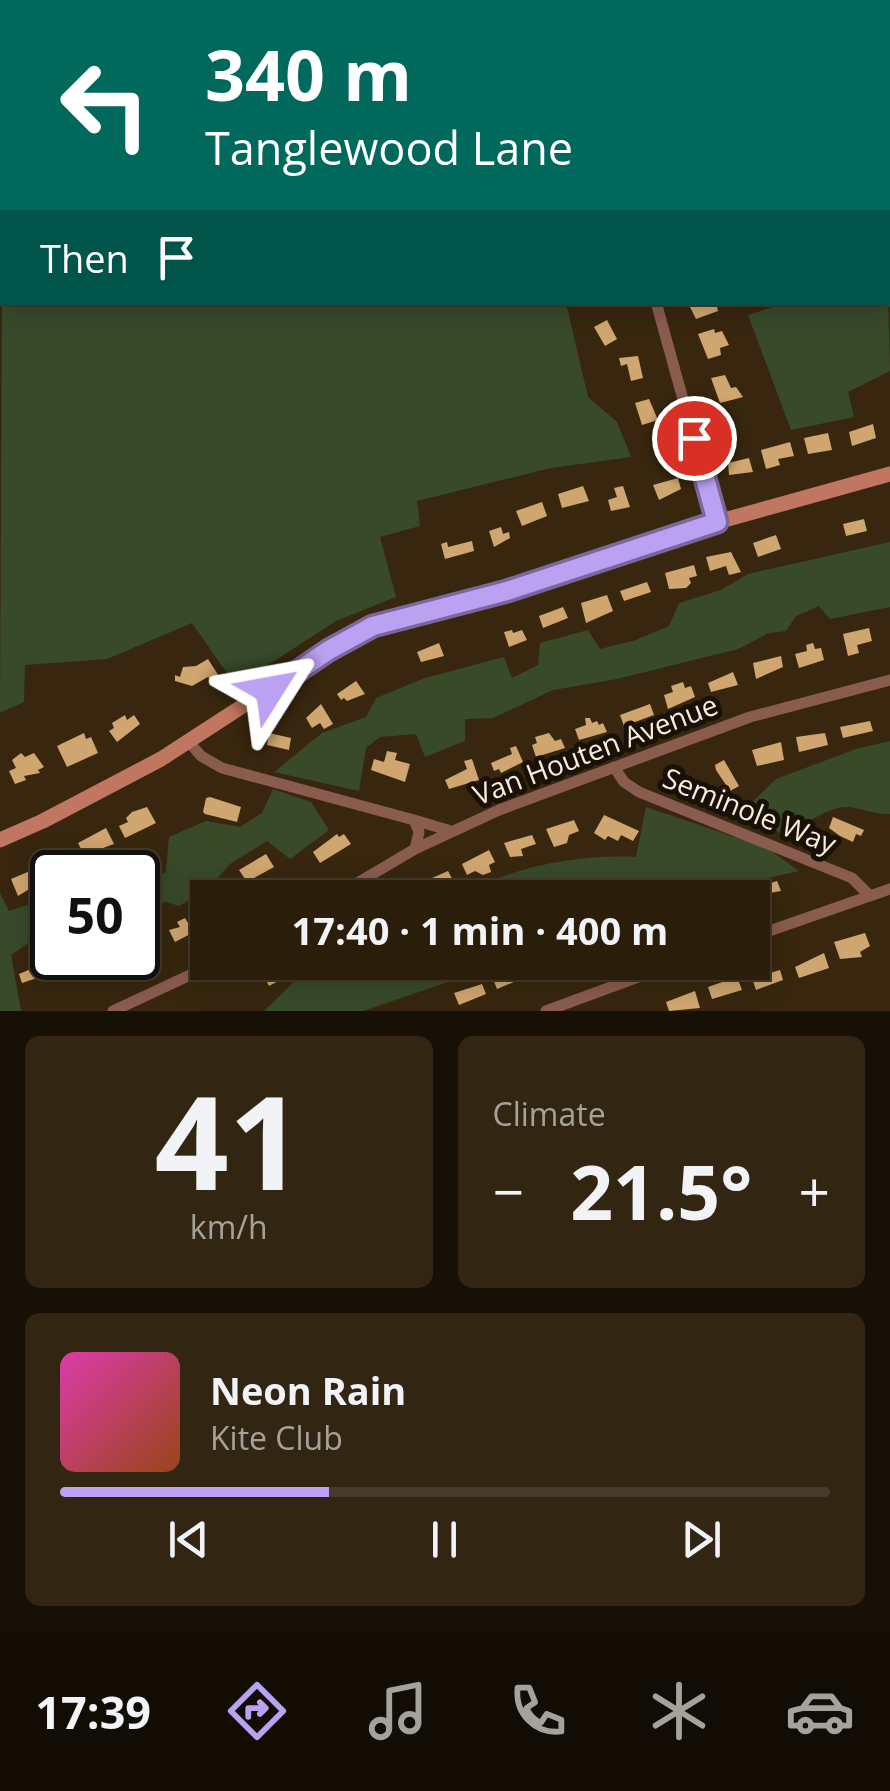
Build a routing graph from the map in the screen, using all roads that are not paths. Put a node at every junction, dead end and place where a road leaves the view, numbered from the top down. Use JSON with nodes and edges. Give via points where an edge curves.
{"nodes":[{"id":1,"x":657,"y":305,"type":"edge"},
{"id":2,"x":890,"y":474,"type":"edge"},
{"id":3,"x":717,"y":522,"type":"junction"},
{"id":4,"x":890,"y":680,"type":"edge"},
{"id":5,"x":189,"y":742,"type":"junction"},
{"id":6,"x":614,"y":766,"type":"junction"},
{"id":7,"x":414,"y":820,"type":"junction"},
{"id":8,"x":451,"y":831,"type":"junction"},
{"id":9,"x":0,"y":840,"type":"edge"},
{"id":10,"x":414,"y":849,"type":"junction"},
{"id":11,"x":362,"y":880,"type":"edge"},
{"id":12,"x":890,"y":889,"type":"edge"},
{"id":13,"x":870,"y":896,"type":"junction"},
{"id":14,"x":770,"y":931,"type":"edge"},
{"id":15,"x":190,"y":975,"type":"edge"},
{"id":16,"x":630,"y":980,"type":"edge"},
{"id":17,"x":113,"y":1011,"type":"edge"},
{"id":18,"x":546,"y":1011,"type":"edge"}],
"edges":[{"from":1,"to":3,"type":"street"},
{"from":2,"to":3,"type":"main road"},
{"from":3,"to":5,"type":"main road","via":[[507,591],[373,626]]},
{"from":4,"to":6,"type":"street","name":"Van Houten Avenue","via":[[750,717]]},
{"from":5,"to":7,"type":"street","via":[[222,768]]},
{"from":5,"to":9,"type":"main road"},
{"from":6,"to":8,"type":"street","name":"Van Houten Avenue"},
{"from":6,"to":13,"type":"street","name":"Seminole Way","via":[[639,792],[852,878]]},
{"from":7,"to":8,"type":"street"},
{"from":7,"to":10,"type":"street"},
{"from":8,"to":10,"type":"street","name":"Van Houten Avenue"},
{"from":10,"to":11,"type":"street","name":"Van Houten Avenue"},
{"from":12,"to":13,"type":"street"},
{"from":13,"to":14,"type":"street"},
{"from":15,"to":17,"type":"street"},
{"from":16,"to":18,"type":"street"}]}
